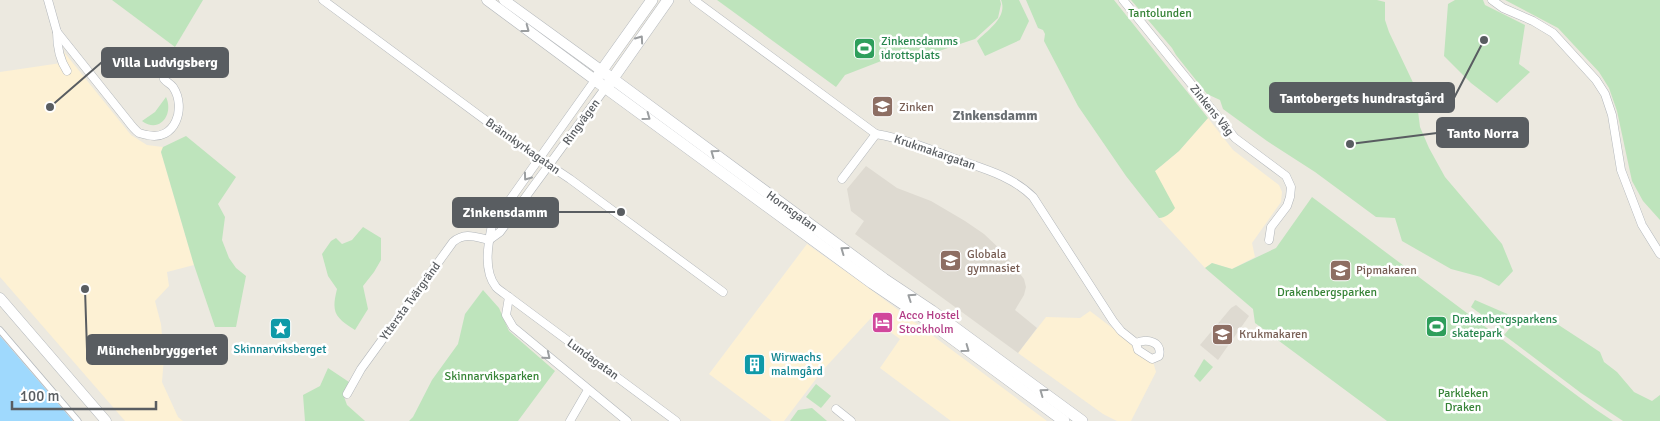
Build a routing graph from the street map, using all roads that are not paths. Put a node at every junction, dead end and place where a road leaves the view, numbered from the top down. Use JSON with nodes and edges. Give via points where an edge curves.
{"nodes":[{"id":1,"x":48,"y":0,"type":"edge"},
{"id":2,"x":323,"y":0,"type":"edge"},
{"id":3,"x":487,"y":0,"type":"edge"},
{"id":4,"x":504,"y":0,"type":"edge"},
{"id":5,"x":652,"y":0,"type":"edge"},
{"id":6,"x":668,"y":0,"type":"edge"},
{"id":7,"x":694,"y":0,"type":"edge"},
{"id":8,"x":1123,"y":0,"type":"edge"},
{"id":9,"x":1492,"y":0,"type":"edge"},
{"id":10,"x":57,"y":32,"type":"junction"},
{"id":11,"x":68,"y":71,"type":"dead end"},
{"id":12,"x":598,"y":76,"type":"junction"},
{"id":13,"x":164,"y":79,"type":"dead end"},
{"id":14,"x":609,"y":83,"type":"junction"},
{"id":15,"x":876,"y":134,"type":"junction"},
{"id":16,"x":540,"y":158,"type":"junction"},
{"id":17,"x":549,"y":164,"type":"junction"},
{"id":18,"x":842,"y":179,"type":"dead end"},
{"id":19,"x":489,"y":240,"type":"junction"},
{"id":20,"x":1269,"y":240,"type":"dead end"},
{"id":21,"x":1660,"y":254,"type":"edge"},
{"id":22,"x":489,"y":269,"type":"joint"},
{"id":23,"x":723,"y":292,"type":"dead end"},
{"id":24,"x":509,"y":297,"type":"junction"},
{"id":25,"x":0,"y":298,"type":"edge"},
{"id":26,"x":0,"y":330,"type":"edge"},
{"id":27,"x":1136,"y":343,"type":"dead end"},
{"id":28,"x":588,"y":390,"type":"junction"},
{"id":29,"x":347,"y":394,"type":"dead end"},
{"id":30,"x":836,"y":409,"type":"dead end"},
{"id":31,"x":78,"y":421,"type":"edge"},
{"id":32,"x":106,"y":421,"type":"edge"},
{"id":33,"x":570,"y":421,"type":"edge"},
{"id":34,"x":627,"y":421,"type":"edge"},
{"id":35,"x":676,"y":421,"type":"edge"},
{"id":36,"x":851,"y":421,"type":"edge"},
{"id":37,"x":1064,"y":421,"type":"edge"},
{"id":38,"x":1082,"y":421,"type":"edge"}],
"edges":[{"from":1,"to":10,"type":"street"},
{"from":2,"to":16,"type":"street","name":"Brännkyrkagatan"},
{"from":3,"to":12,"type":"street","name":"Hornsgatan","one_way":true},
{"from":4,"to":12,"type":"street","name":"Hornsgatan"},
{"from":5,"to":12,"type":"main road","name":"Ringvägen"},
{"from":14,"to":6,"type":"main road","name":"Ringvägen","one_way":true},
{"from":7,"to":15,"type":"street","name":"Krukmakargatan"},
{"from":8,"to":20,"type":"street","name":"Zinkens Väg","via":[[1236,138],[1286,176],[1291,187],[1290,197],[1271,227]]},
{"from":9,"to":21,"type":"street","via":[[1553,33],[1596,80],[1612,115],[1625,179],[1642,225]]},
{"from":10,"to":11,"type":"street","via":[[57,46]]},
{"from":10,"to":13,"type":"street","via":[[140,133],[164,135],[178,119],[179,109],[173,87]]},
{"from":12,"to":14,"type":"main road","name":"Hornsgatan"},
{"from":12,"to":16,"type":"street","name":"Ringvägen"},
{"from":14,"to":17,"type":"street","name":"Ringvägen"},
{"from":14,"to":37,"type":"main road","name":"Hornsgatan","one_way":true,"via":[[877,287]]},
{"from":38,"to":14,"type":"main road","name":"Hornsgatan","one_way":true},
{"from":15,"to":18,"type":"street"},
{"from":15,"to":27,"type":"street","name":"Krukmakargatan","via":[[900,138],[1001,175],[1026,190],[1033,196],[1112,321]]},
{"from":16,"to":17,"type":"street","name":"Brännkyrkagatan"},
{"from":16,"to":19,"type":"street","name":"Ringvägen","one_way":true,"via":[[492,226]]},
{"from":17,"to":19,"type":"street","name":"Ringvägen","via":[[500,232]]},
{"from":17,"to":23,"type":"street","name":"Brännkyrkagatan"},
{"from":19,"to":22,"type":"street","name":"Ringvägen"},
{"from":19,"to":29,"type":"street","name":"Yttersta Tvärgränd","via":[[464,235],[453,242],[361,369]]},
{"from":22,"to":24,"type":"street","name":"Lundagatan","via":[[496,287]]},
{"from":24,"to":28,"type":"street","name":"Lundagatan","one_way":true,"via":[[506,315],[512,327]]},
{"from":24,"to":35,"type":"street","name":"Lundagatan"},
{"from":25,"to":32,"type":"street"},
{"from":26,"to":31,"type":"street"},
{"from":28,"to":33,"type":"street"},
{"from":28,"to":34,"type":"street","name":"Lundagatan"},
{"from":30,"to":36,"type":"street"}]}
